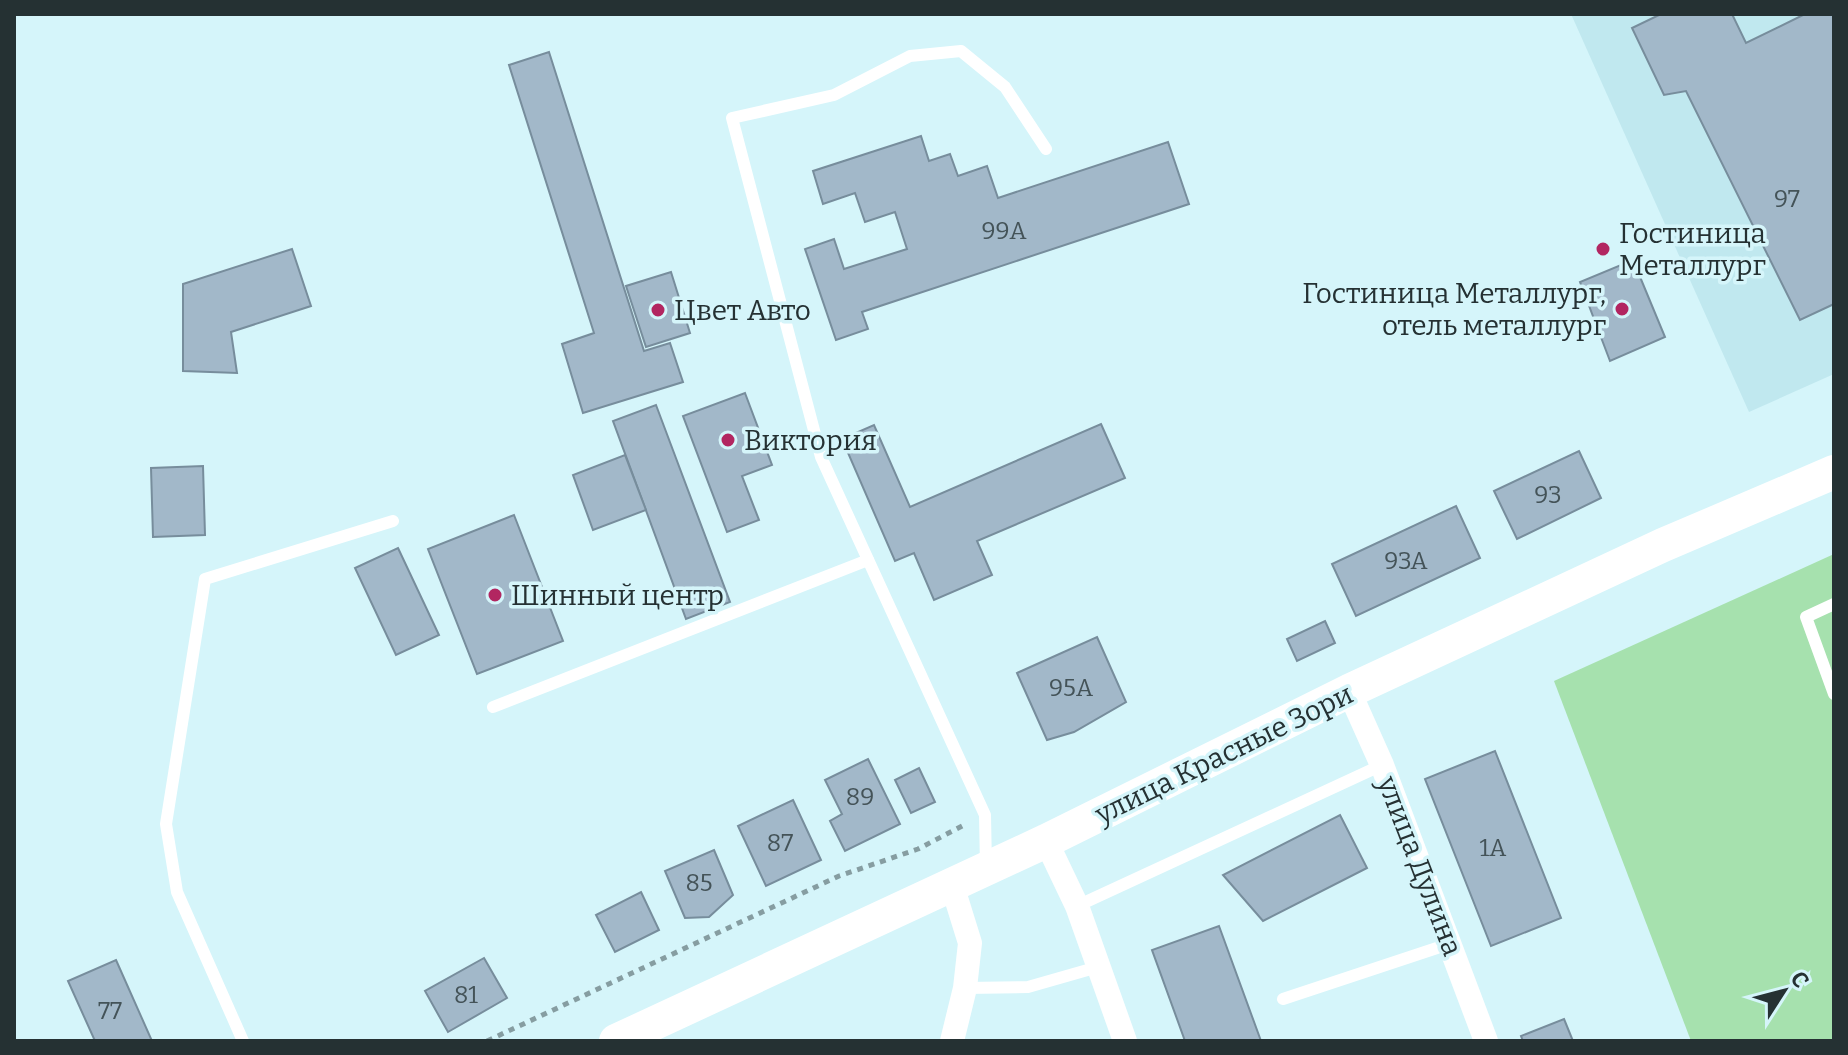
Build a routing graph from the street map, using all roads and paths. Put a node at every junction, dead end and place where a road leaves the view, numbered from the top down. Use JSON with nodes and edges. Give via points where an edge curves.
{"nodes":[{"id":1,"x":1046,"y":149,"type":"dead end"},
{"id":2,"x":1834,"y":472,"type":"edge"},
{"id":3,"x":393,"y":521,"type":"dead end"},
{"id":4,"x":868,"y":560,"type":"junction"},
{"id":5,"x":1834,"y":604,"type":"edge"},
{"id":6,"x":1349,"y":691,"type":"junction"},
{"id":7,"x":1834,"y":694,"type":"edge"},
{"id":8,"x":493,"y":707,"type":"dead end"},
{"id":9,"x":1382,"y":765,"type":"junction"},
{"id":10,"x":985,"y":815,"type":"junction"},
{"id":11,"x":1046,"y":841,"type":"junction"},
{"id":12,"x":986,"y":870,"type":"junction"},
{"id":13,"x":952,"y":885,"type":"junction"},
{"id":14,"x":1077,"y":906,"type":"junction"},
{"id":15,"x":1449,"y":944,"type":"junction"},
{"id":16,"x":1098,"y":967,"type":"junction"},
{"id":17,"x":965,"y":988,"type":"junction"},
{"id":18,"x":1283,"y":999,"type":"dead end"},
{"id":19,"x":243,"y":1041,"type":"edge"},
{"id":20,"x":487,"y":1041,"type":"edge"},
{"id":21,"x":616,"y":1041,"type":"edge"},
{"id":22,"x":952,"y":1041,"type":"edge"},
{"id":23,"x":1125,"y":1041,"type":"edge"},
{"id":24,"x":1486,"y":1041,"type":"edge"}],
"edges":[{"from":1,"to":4,"type":"lane","via":[[1005,87],[961,51],[910,56],[834,95],[732,118],[821,457]]},
{"from":2,"to":6,"type":"main road","name":"улица Красные Зори"},
{"from":3,"to":19,"type":"lane","via":[[205,579],[166,824],[177,892]]},
{"from":4,"to":8,"type":"lane"},
{"from":4,"to":10,"type":"lane"},
{"from":5,"to":7,"type":"lane","via":[[1806,617]]},
{"from":6,"to":9,"type":"street","name":"улица Дулина"},
{"from":6,"to":11,"type":"main road","name":"улица Красные Зори"},
{"from":9,"to":14,"type":"lane"},
{"from":9,"to":15,"type":"street","name":"улица Дулина"},
{"from":10,"to":12,"type":"lane"},
{"from":10,"to":20,"type":"path","via":[[918,849],[839,876]]},
{"from":11,"to":12,"type":"main road","name":"улица Красные Зори"},
{"from":11,"to":14,"type":"street"},
{"from":12,"to":13,"type":"main road","name":"улица Красные Зори"},
{"from":13,"to":17,"type":"street","via":[[970,943]]},
{"from":13,"to":21,"type":"main road","name":"улица Красные Зори"},
{"from":14,"to":16,"type":"street"},
{"from":15,"to":18,"type":"lane"},
{"from":15,"to":24,"type":"street","name":"улица Дулина"},
{"from":16,"to":17,"type":"lane","via":[[1028,987]]},
{"from":16,"to":23,"type":"street"},
{"from":17,"to":22,"type":"street"}]}
